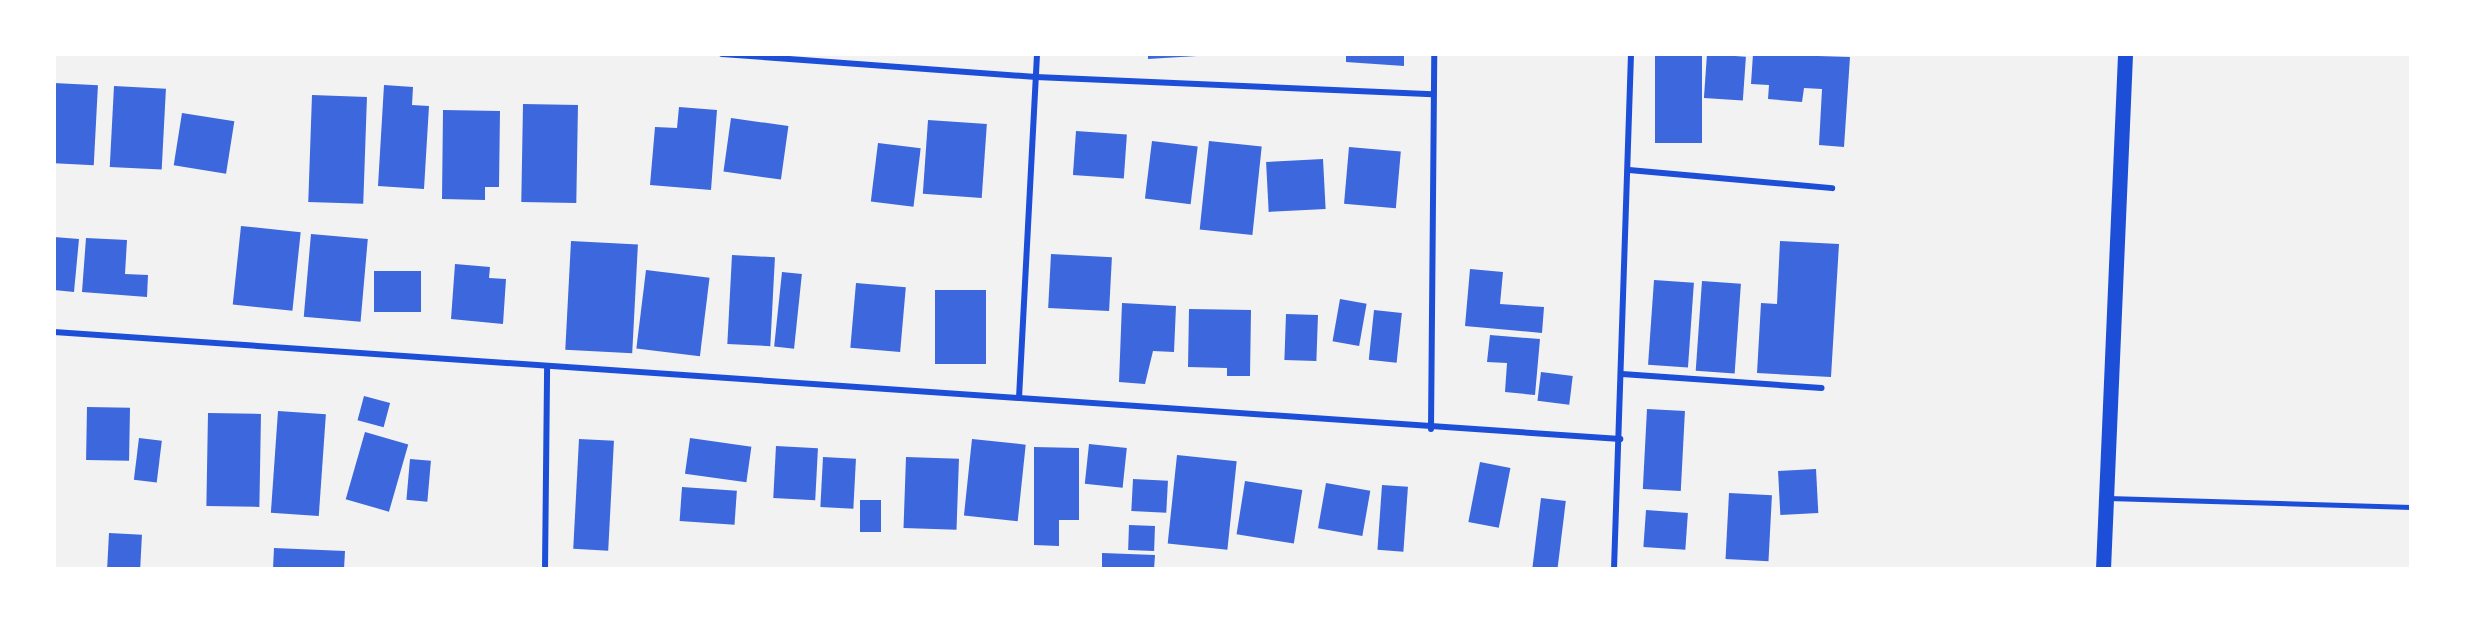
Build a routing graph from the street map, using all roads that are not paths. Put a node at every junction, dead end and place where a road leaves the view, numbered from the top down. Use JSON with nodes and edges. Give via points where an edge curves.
{"nodes":[{"id":1,"x":722,"y":54,"type":"edge"},
{"id":2,"x":1037,"y":54,"type":"edge"},
{"id":3,"x":1434,"y":54,"type":"edge"},
{"id":4,"x":1631,"y":54,"type":"edge"},
{"id":5,"x":2125,"y":54,"type":"edge"},
{"id":6,"x":1036,"y":77,"type":"junction"},
{"id":7,"x":1433,"y":94,"type":"junction"},
{"id":8,"x":1629,"y":170,"type":"junction"},
{"id":9,"x":1832,"y":188,"type":"dead end"},
{"id":10,"x":54,"y":332,"type":"edge"},
{"id":11,"x":547,"y":367,"type":"junction"},
{"id":12,"x":1622,"y":374,"type":"junction"},
{"id":13,"x":1822,"y":387,"type":"dead end"},
{"id":14,"x":1019,"y":398,"type":"junction"},
{"id":15,"x":1431,"y":429,"type":"junction"},
{"id":16,"x":1620,"y":439,"type":"junction"},
{"id":17,"x":2106,"y":498,"type":"junction"},
{"id":18,"x":2411,"y":507,"type":"edge"},
{"id":19,"x":545,"y":569,"type":"edge"},
{"id":20,"x":1614,"y":569,"type":"edge"},
{"id":21,"x":2103,"y":569,"type":"edge"}],
"edges":[{"from":1,"to":6,"type":"street"},
{"from":2,"to":6,"type":"street"},
{"from":3,"to":7,"type":"street"},
{"from":4,"to":8,"type":"street"},
{"from":5,"to":17,"type":"main road"},
{"from":6,"to":7,"type":"street"},
{"from":6,"to":14,"type":"street"},
{"from":7,"to":15,"type":"street"},
{"from":8,"to":9,"type":"street"},
{"from":8,"to":12,"type":"street"},
{"from":10,"to":11,"type":"street"},
{"from":11,"to":14,"type":"street"},
{"from":11,"to":19,"type":"street"},
{"from":12,"to":13,"type":"street"},
{"from":12,"to":16,"type":"street"},
{"from":14,"to":15,"type":"street"},
{"from":15,"to":16,"type":"street"},
{"from":16,"to":20,"type":"street"},
{"from":17,"to":18,"type":"lane"},
{"from":17,"to":21,"type":"main road"}]}
